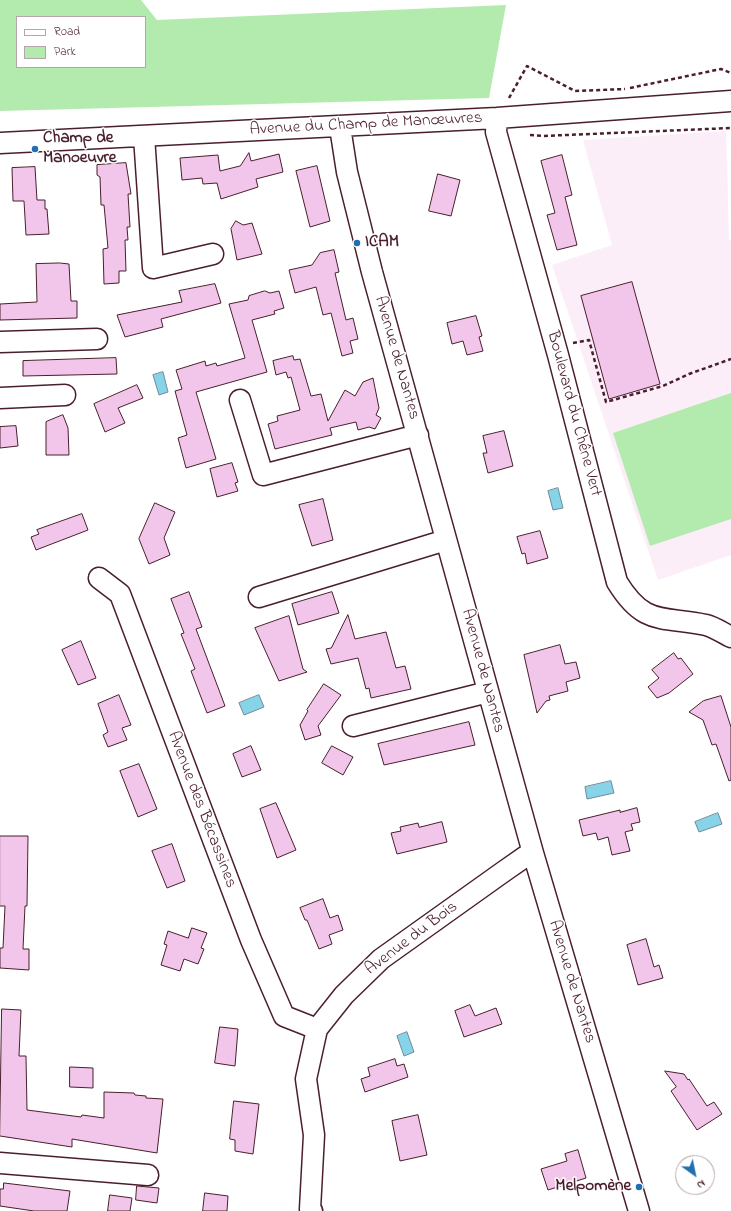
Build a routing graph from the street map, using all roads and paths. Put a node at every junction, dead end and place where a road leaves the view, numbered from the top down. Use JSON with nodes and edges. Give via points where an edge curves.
{"nodes":[{"id":1,"x":731,"y":73,"type":"edge"},
{"id":2,"x":731,"y":101,"type":"edge"},
{"id":3,"x":497,"y":118,"type":"junction"},
{"id":4,"x":340,"y":127,"type":"junction"},
{"id":5,"x":144,"y":136,"type":"junction"},
{"id":6,"x":0,"y":143,"type":"edge"},
{"id":7,"x":213,"y":254,"type":"dead end"},
{"id":8,"x":97,"y":339,"type":"dead end"},
{"id":9,"x":0,"y":342,"type":"edge"},
{"id":10,"x":556,"y":348,"type":"junction"},
{"id":11,"x":731,"y":359,"type":"edge"},
{"id":12,"x":65,"y":395,"type":"dead end"},
{"id":13,"x":0,"y":398,"type":"edge"},
{"id":14,"x":240,"y":400,"type":"dead end"},
{"id":15,"x":418,"y":435,"type":"junction"},
{"id":16,"x":446,"y":540,"type":"junction"},
{"id":17,"x":99,"y":578,"type":"dead end"},
{"id":18,"x":259,"y":597,"type":"dead end"},
{"id":19,"x":731,"y":637,"type":"edge"},
{"id":20,"x":488,"y":692,"type":"junction"},
{"id":21,"x":353,"y":726,"type":"dead end"},
{"id":22,"x":533,"y":853,"type":"junction"},
{"id":23,"x":317,"y":1029,"type":"junction"},
{"id":24,"x":0,"y":1163,"type":"edge"},
{"id":25,"x":148,"y":1175,"type":"dead end"},
{"id":26,"x":310,"y":1210,"type":"edge"},
{"id":27,"x":639,"y":1211,"type":"edge"}],
"edges":[{"from":1,"to":3,"type":"path","via":[[721,69],[631,88],[575,91],[528,66]]},
{"from":2,"to":3,"type":"street","name":"Avenue du Champ de Manœuvres"},
{"from":3,"to":4,"type":"street","name":"Avenue du Champ de Manœuvres"},
{"from":3,"to":10,"type":"street","name":"Boulevard du Chêne Vert","via":[[496,132]]},
{"from":4,"to":5,"type":"street","name":"Avenue du Champ de Manœuvres"},
{"from":4,"to":15,"type":"street","name":"Avenue de Nantes","via":[[346,172]]},
{"from":5,"to":6,"type":"street","name":"Avenue du Champ de Manœuvres"},
{"from":5,"to":7,"type":"street","via":[[153,268]]},
{"from":8,"to":9,"type":"street"},
{"from":10,"to":11,"type":"path","via":[[588,340],[606,402],[663,386]]},
{"from":10,"to":19,"type":"street","name":"Boulevard du Chêne Vert","via":[[617,582],[627,599],[643,612],[663,619],[708,626]]},
{"from":12,"to":13,"type":"street"},
{"from":14,"to":15,"type":"street","via":[[263,475]]},
{"from":15,"to":16,"type":"street","name":"Avenue de Nantes"},
{"from":16,"to":18,"type":"street"},
{"from":16,"to":20,"type":"street","name":"Avenue de Nantes"},
{"from":17,"to":23,"type":"street","name":"Avenue des Bécassines","via":[[120,594],[251,940],[284,1016]]},
{"from":20,"to":21,"type":"street"},
{"from":20,"to":22,"type":"street","name":"Avenue de Nantes"},
{"from":22,"to":23,"type":"street","name":"Avenue du Bois","via":[[381,959],[344,995]]},
{"from":22,"to":27,"type":"street","name":"Avenue de Nantes"},
{"from":23,"to":26,"type":"street","name":"Avenue du Bois","via":[[306,1079],[314,1135]]},
{"from":24,"to":25,"type":"street"}]}
